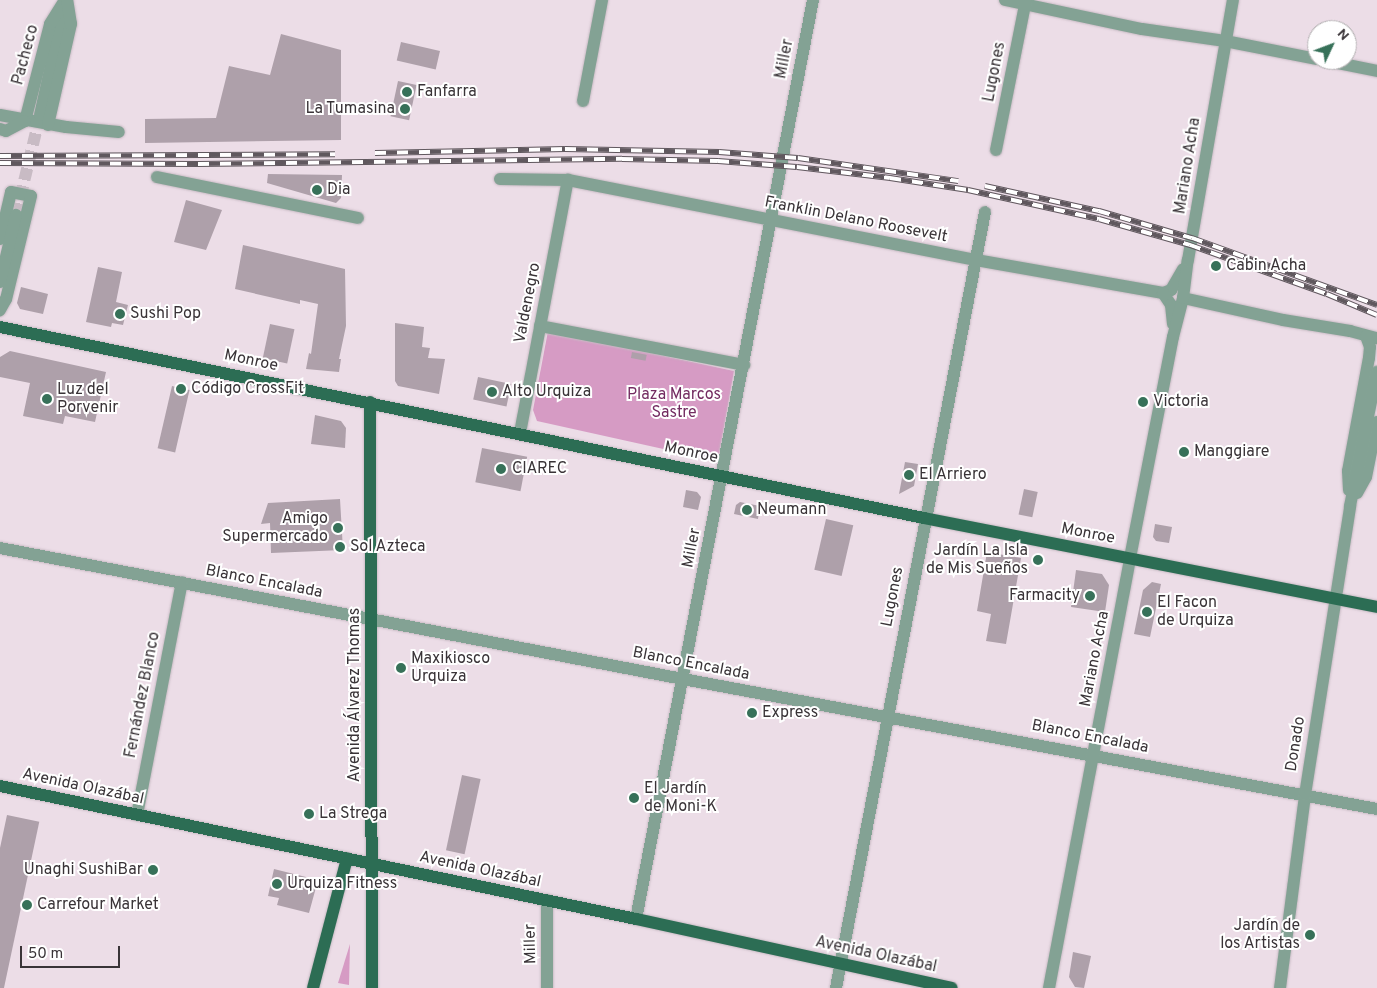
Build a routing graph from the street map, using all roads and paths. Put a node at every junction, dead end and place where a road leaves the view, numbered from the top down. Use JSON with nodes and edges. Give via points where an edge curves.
{"nodes":[{"id":1,"x":66,"y":0,"type":"edge"},
{"id":2,"x":602,"y":0,"type":"edge"},
{"id":3,"x":814,"y":0,"type":"edge"},
{"id":4,"x":1005,"y":0,"type":"edge"},
{"id":5,"x":1233,"y":0,"type":"edge"},
{"id":6,"x":1026,"y":2,"type":"edge"},
{"id":7,"x":1224,"y":41,"type":"junction"},
{"id":8,"x":1307,"y":57,"type":"edge"},
{"id":9,"x":1357,"y":67,"type":"edge"},
{"id":10,"x":1377,"y":71,"type":"edge"},
{"id":11,"x":583,"y":101,"type":"dead end"},
{"id":12,"x":0,"y":115,"type":"edge"},
{"id":13,"x":44,"y":120,"type":"junction"},
{"id":14,"x":25,"y":121,"type":"junction"},
{"id":15,"x":0,"y":129,"type":"edge"},
{"id":16,"x":119,"y":132,"type":"dead end"},
{"id":17,"x":996,"y":150,"type":"dead end"},
{"id":18,"x":157,"y":177,"type":"dead end"},
{"id":19,"x":500,"y":179,"type":"dead end"},
{"id":20,"x":568,"y":180,"type":"junction"},
{"id":21,"x":985,"y":212,"type":"dead end"},
{"id":22,"x":16,"y":216,"type":"tunnel mouth"},
{"id":23,"x":358,"y":218,"type":"dead end"},
{"id":24,"x":771,"y":220,"type":"junction"},
{"id":25,"x":0,"y":239,"type":"edge"},
{"id":26,"x":976,"y":260,"type":"junction"},
{"id":27,"x":1188,"y":260,"type":"junction"},
{"id":28,"x":0,"y":282,"type":"edge"},
{"id":29,"x":1163,"y":293,"type":"junction"},
{"id":30,"x":1183,"y":298,"type":"junction"},
{"id":31,"x":0,"y":310,"type":"edge"},
{"id":32,"x":540,"y":326,"type":"junction"},
{"id":33,"x":0,"y":327,"type":"edge"},
{"id":34,"x":1173,"y":337,"type":"junction"},
{"id":35,"x":1371,"y":337,"type":"edge"},
{"id":36,"x":744,"y":365,"type":"junction"},
{"id":37,"x":1377,"y":372,"type":"edge"},
{"id":38,"x":370,"y":402,"type":"junction"},
{"id":39,"x":1377,"y":422,"type":"edge"},
{"id":40,"x":520,"y":433,"type":"junction"},
{"id":41,"x":722,"y":477,"type":"junction"},
{"id":42,"x":1350,"y":506,"type":"junction"},
{"id":43,"x":924,"y":518,"type":"junction"},
{"id":44,"x":0,"y":548,"type":"edge"},
{"id":45,"x":1130,"y":558,"type":"junction"},
{"id":46,"x":182,"y":582,"type":"junction"},
{"id":47,"x":1336,"y":599,"type":"junction"},
{"id":48,"x":1377,"y":607,"type":"edge"},
{"id":49,"x":371,"y":619,"type":"junction"},
{"id":50,"x":682,"y":679,"type":"junction"},
{"id":51,"x":888,"y":716,"type":"junction"},
{"id":52,"x":1093,"y":754,"type":"junction"},
{"id":53,"x":0,"y":786,"type":"edge"},
{"id":54,"x":1304,"y":795,"type":"junction"},
{"id":55,"x":1377,"y":809,"type":"edge"},
{"id":56,"x":137,"y":815,"type":"junction"},
{"id":57,"x":347,"y":858,"type":"junction"},
{"id":58,"x":373,"y":864,"type":"junction"},
{"id":59,"x":546,"y":900,"type":"junction"},
{"id":60,"x":636,"y":919,"type":"junction"},
{"id":61,"x":840,"y":964,"type":"junction"},
{"id":62,"x":313,"y":988,"type":"edge"},
{"id":63,"x":372,"y":988,"type":"edge"},
{"id":64,"x":548,"y":988,"type":"edge"},
{"id":65,"x":836,"y":988,"type":"edge"},
{"id":66,"x":952,"y":988,"type":"edge"},
{"id":67,"x":1049,"y":988,"type":"edge"},
{"id":68,"x":1280,"y":988,"type":"edge"}],
"edges":[{"from":1,"to":13,"type":"street","name":"Pacheco","via":[[71,24]]},
{"from":1,"to":14,"type":"street","name":"Pacheco","via":[[50,24]]},
{"from":2,"to":11,"type":"street"},
{"from":3,"to":24,"type":"street","name":"Miller"},
{"from":4,"to":6,"type":"street"},
{"from":5,"to":7,"type":"street","name":"Mariano Acha"},
{"from":6,"to":7,"type":"street","via":[[1142,29]]},
{"from":6,"to":17,"type":"street","name":"Lugones"},
{"from":7,"to":8,"type":"street"},
{"from":7,"to":27,"type":"street","name":"Mariano Acha"},
{"from":9,"to":10,"type":"street"},
{"from":12,"to":14,"type":"street"},
{"from":13,"to":14,"type":"street"},
{"from":13,"to":16,"type":"street"},
{"from":14,"to":15,"type":"street","via":[[6,131]]},
{"from":18,"to":23,"type":"street"},
{"from":19,"to":20,"type":"street","name":"Franklin Delano Roosevelt"},
{"from":20,"to":24,"type":"street","name":"Franklin Delano Roosevelt"},
{"from":20,"to":32,"type":"street","name":"Valdenegro"},
{"from":21,"to":26,"type":"street","name":"Lugones"},
{"from":22,"to":28,"type":"street"},
{"from":24,"to":26,"type":"street","name":"Franklin Delano Roosevelt"},
{"from":24,"to":36,"type":"street","name":"Miller"},
{"from":25,"to":31,"type":"street","via":[[11,192],[31,196],[6,299]]},
{"from":26,"to":29,"type":"street","name":"Franklin Delano Roosevelt"},
{"from":26,"to":43,"type":"street","name":"Lugones"},
{"from":27,"to":29,"type":"street","via":[[1171,290]]},
{"from":27,"to":30,"type":"street","name":"Mariano Acha"},
{"from":29,"to":34,"type":"street","name":"Mariano Acha","via":[[1171,305]]},
{"from":30,"to":34,"type":"street","name":"Mariano Acha"},
{"from":30,"to":35,"type":"street"},
{"from":32,"to":36,"type":"street"},
{"from":32,"to":40,"type":"street","name":"Valdenegro"},
{"from":33,"to":38,"type":"main road","name":"Monroe"},
{"from":34,"to":45,"type":"street","name":"Mariano Acha"},
{"from":35,"to":42,"type":"street","name":"Donado","via":[[1348,471]]},
{"from":36,"to":41,"type":"street","name":"Miller"},
{"from":37,"to":42,"type":"street","name":"Donado"},
{"from":38,"to":40,"type":"main road","name":"Monroe"},
{"from":38,"to":49,"type":"main road","name":"Avenida Álvarez Thomas"},
{"from":39,"to":42,"type":"street","name":"Donado","via":[[1366,477]]},
{"from":40,"to":41,"type":"main road","name":"Monroe"},
{"from":41,"to":43,"type":"main road","name":"Monroe"},
{"from":41,"to":50,"type":"street","name":"Miller"},
{"from":42,"to":47,"type":"street","name":"Donado"},
{"from":43,"to":45,"type":"main road","name":"Monroe"},
{"from":43,"to":51,"type":"street","name":"Lugones"},
{"from":44,"to":46,"type":"street","name":"Blanco Encalada"},
{"from":45,"to":47,"type":"main road","name":"Monroe"},
{"from":45,"to":52,"type":"street","name":"Mariano Acha"},
{"from":46,"to":49,"type":"street","name":"Blanco Encalada"},
{"from":46,"to":56,"type":"street","name":"Fernández Blanco"},
{"from":47,"to":48,"type":"main road","name":"Monroe"},
{"from":47,"to":54,"type":"street","name":"Donado"},
{"from":49,"to":50,"type":"street","name":"Blanco Encalada"},
{"from":49,"to":58,"type":"main road","name":"Avenida Álvarez Thomas"},
{"from":50,"to":51,"type":"street","name":"Blanco Encalada"},
{"from":50,"to":60,"type":"street","name":"Miller"},
{"from":51,"to":52,"type":"street","name":"Blanco Encalada"},
{"from":51,"to":61,"type":"street","name":"Lugones"},
{"from":52,"to":54,"type":"street","name":"Blanco Encalada"},
{"from":52,"to":67,"type":"street","name":"Mariano Acha"},
{"from":53,"to":56,"type":"main road","name":"Avenida Olazábal"},
{"from":54,"to":55,"type":"street","name":"Blanco Encalada"},
{"from":54,"to":68,"type":"street","name":"Donado"},
{"from":56,"to":57,"type":"main road","name":"Avenida Olazábal"},
{"from":57,"to":58,"type":"main road","name":"Avenida Olazábal"},
{"from":57,"to":62,"type":"main road"},
{"from":58,"to":59,"type":"main road","name":"Avenida Olazábal"},
{"from":58,"to":63,"type":"main road","name":"Avenida Álvarez Thomas"},
{"from":59,"to":60,"type":"main road","name":"Avenida Olazábal"},
{"from":59,"to":64,"type":"street","name":"Miller"},
{"from":60,"to":61,"type":"main road","name":"Avenida Olazábal"},
{"from":61,"to":65,"type":"street","name":"Lugones"},
{"from":61,"to":66,"type":"main road","name":"Avenida Olazábal"}]}
